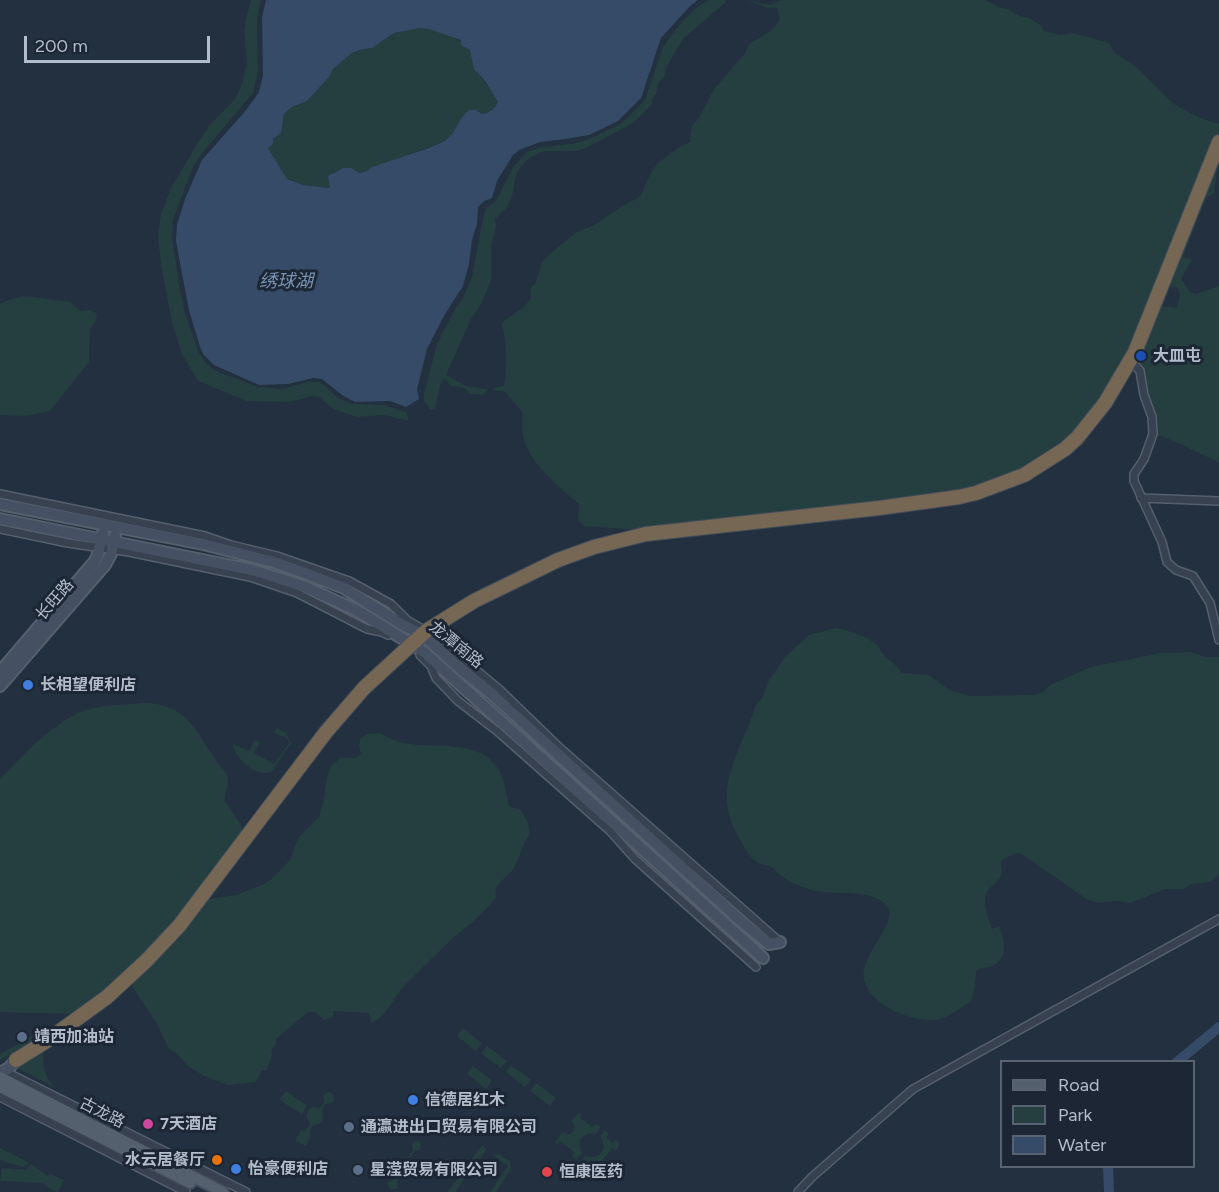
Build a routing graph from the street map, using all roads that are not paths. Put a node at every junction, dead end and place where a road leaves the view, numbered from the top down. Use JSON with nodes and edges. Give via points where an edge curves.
{"nodes":[{"id":1,"x":1219,"y":142,"type":"edge"},
{"id":2,"x":1131,"y":360,"type":"junction"},
{"id":3,"x":0,"y":494,"type":"edge"},
{"id":4,"x":1141,"y":498,"type":"junction"},
{"id":5,"x":1219,"y":501,"type":"edge"},
{"id":6,"x":0,"y":504,"type":"edge"},
{"id":7,"x":0,"y":519,"type":"edge"},
{"id":8,"x":105,"y":524,"type":"junction"},
{"id":9,"x":117,"y":527,"type":"junction"},
{"id":10,"x":0,"y":529,"type":"edge"},
{"id":11,"x":101,"y":544,"type":"junction"},
{"id":12,"x":113,"y":546,"type":"junction"},
{"id":13,"x":349,"y":580,"type":"junction"},
{"id":14,"x":355,"y":594,"type":"junction"},
{"id":15,"x":372,"y":604,"type":"junction"},
{"id":16,"x":365,"y":616,"type":"junction"},
{"id":17,"x":417,"y":639,"type":"junction"},
{"id":18,"x":1219,"y":640,"type":"edge"},
{"id":19,"x":462,"y":670,"type":"junction"},
{"id":20,"x":0,"y":672,"type":"edge"},
{"id":21,"x":453,"y":680,"type":"junction"},
{"id":22,"x":0,"y":686,"type":"edge"},
{"id":23,"x":611,"y":826,"type":"junction"},
{"id":24,"x":1219,"y":919,"type":"edge"},
{"id":25,"x":780,"y":942,"type":"joint"},
{"id":26,"x":760,"y":963,"type":"dead end"},
{"id":27,"x":16,"y":1060,"type":"joint"},
{"id":28,"x":1,"y":1071,"type":"edge"},
{"id":29,"x":0,"y":1087,"type":"edge"},
{"id":30,"x":0,"y":1097,"type":"edge"},
{"id":31,"x":103,"y":1135,"type":"junction"},
{"id":32,"x":200,"y":1169,"type":"junction"},
{"id":33,"x":201,"y":1181,"type":"junction"},
{"id":34,"x":182,"y":1187,"type":"edge"},
{"id":35,"x":207,"y":1192,"type":"edge"},
{"id":36,"x":223,"y":1192,"type":"edge"},
{"id":37,"x":246,"y":1192,"type":"edge"},
{"id":38,"x":798,"y":1192,"type":"edge"}],
"edges":[{"from":1,"to":2,"type":"highway"},
{"from":2,"to":4,"type":"street","via":[[1140,370],[1153,429],[1148,453],[1134,474]]},
{"from":2,"to":17,"type":"highway","via":[[1105,403],[1077,438],[1040,466],[1008,482],[936,501],[646,534],[594,547],[540,568],[474,601]]},
{"from":3,"to":13,"type":"street","via":[[205,536]]},
{"from":4,"to":5,"type":"street"},
{"from":4,"to":18,"type":"street","via":[[1167,562],[1193,576],[1210,603]]},
{"from":6,"to":8,"type":"main road","name":"龙潭南路"},
{"from":7,"to":11,"type":"main road","name":"龙潭南路"},
{"from":8,"to":9,"type":"main road","name":"龙潭南路"},
{"from":8,"to":11,"type":"main road","name":"长旺路"},
{"from":9,"to":12,"type":"main road","name":"长旺路"},
{"from":9,"to":14,"type":"main road","name":"龙潭南路","via":[[274,562]]},
{"from":10,"to":11,"type":"street","via":[[68,543]]},
{"from":11,"to":12,"type":"main road","name":"龙潭南路"},
{"from":11,"to":20,"type":"main road","name":"长旺路","via":[[86,572]]},
{"from":12,"to":16,"type":"main road","name":"龙潭南路","via":[[222,563],[273,576],[311,589]]},
{"from":12,"to":17,"type":"street","via":[[268,582],[367,629]]},
{"from":12,"to":22,"type":"main road","name":"长旺路","via":[[105,565]]},
{"from":13,"to":14,"type":"main road"},
{"from":13,"to":17,"type":"street","via":[[391,604],[407,620]]},
{"from":14,"to":15,"type":"main road","name":"龙潭南路"},
{"from":15,"to":16,"type":"main road"},
{"from":15,"to":17,"type":"main road","name":"龙潭南路"},
{"from":16,"to":17,"type":"main road","name":"龙潭南路"},
{"from":17,"to":19,"type":"main road","name":"龙潭南路"},
{"from":17,"to":21,"type":"main road","name":"龙潭南路"},
{"from":17,"to":23,"type":"street","via":[[421,655],[436,678],[465,707]]},
{"from":17,"to":25,"type":"street","via":[[446,649],[499,689],[560,748]]},
{"from":17,"to":27,"type":"highway","via":[[335,721],[155,952],[107,997]]},
{"from":19,"to":21,"type":"main road"},
{"from":19,"to":25,"type":"main road","name":"龙潭南路","via":[[740,920],[769,944]]},
{"from":21,"to":23,"type":"main road","name":"龙潭南路"},
{"from":23,"to":26,"type":"main road","name":"龙潭南路"},
{"from":24,"to":38,"type":"street","via":[[913,1089]]},
{"from":27,"to":28,"type":"main road"},
{"from":28,"to":31,"type":"main road","name":"古龙路"},
{"from":29,"to":31,"type":"main road","name":"古龙路"},
{"from":30,"to":31,"type":"street"},
{"from":31,"to":32,"type":"street"},
{"from":31,"to":33,"type":"main road","name":"古龙路"},
{"from":31,"to":34,"type":"main road","name":"古龙路"},
{"from":32,"to":33,"type":"main road"},
{"from":32,"to":37,"type":"street"},
{"from":33,"to":36,"type":"main road","name":"古龙路"},
{"from":34,"to":35,"type":"main road","name":"古龙路"}]}
